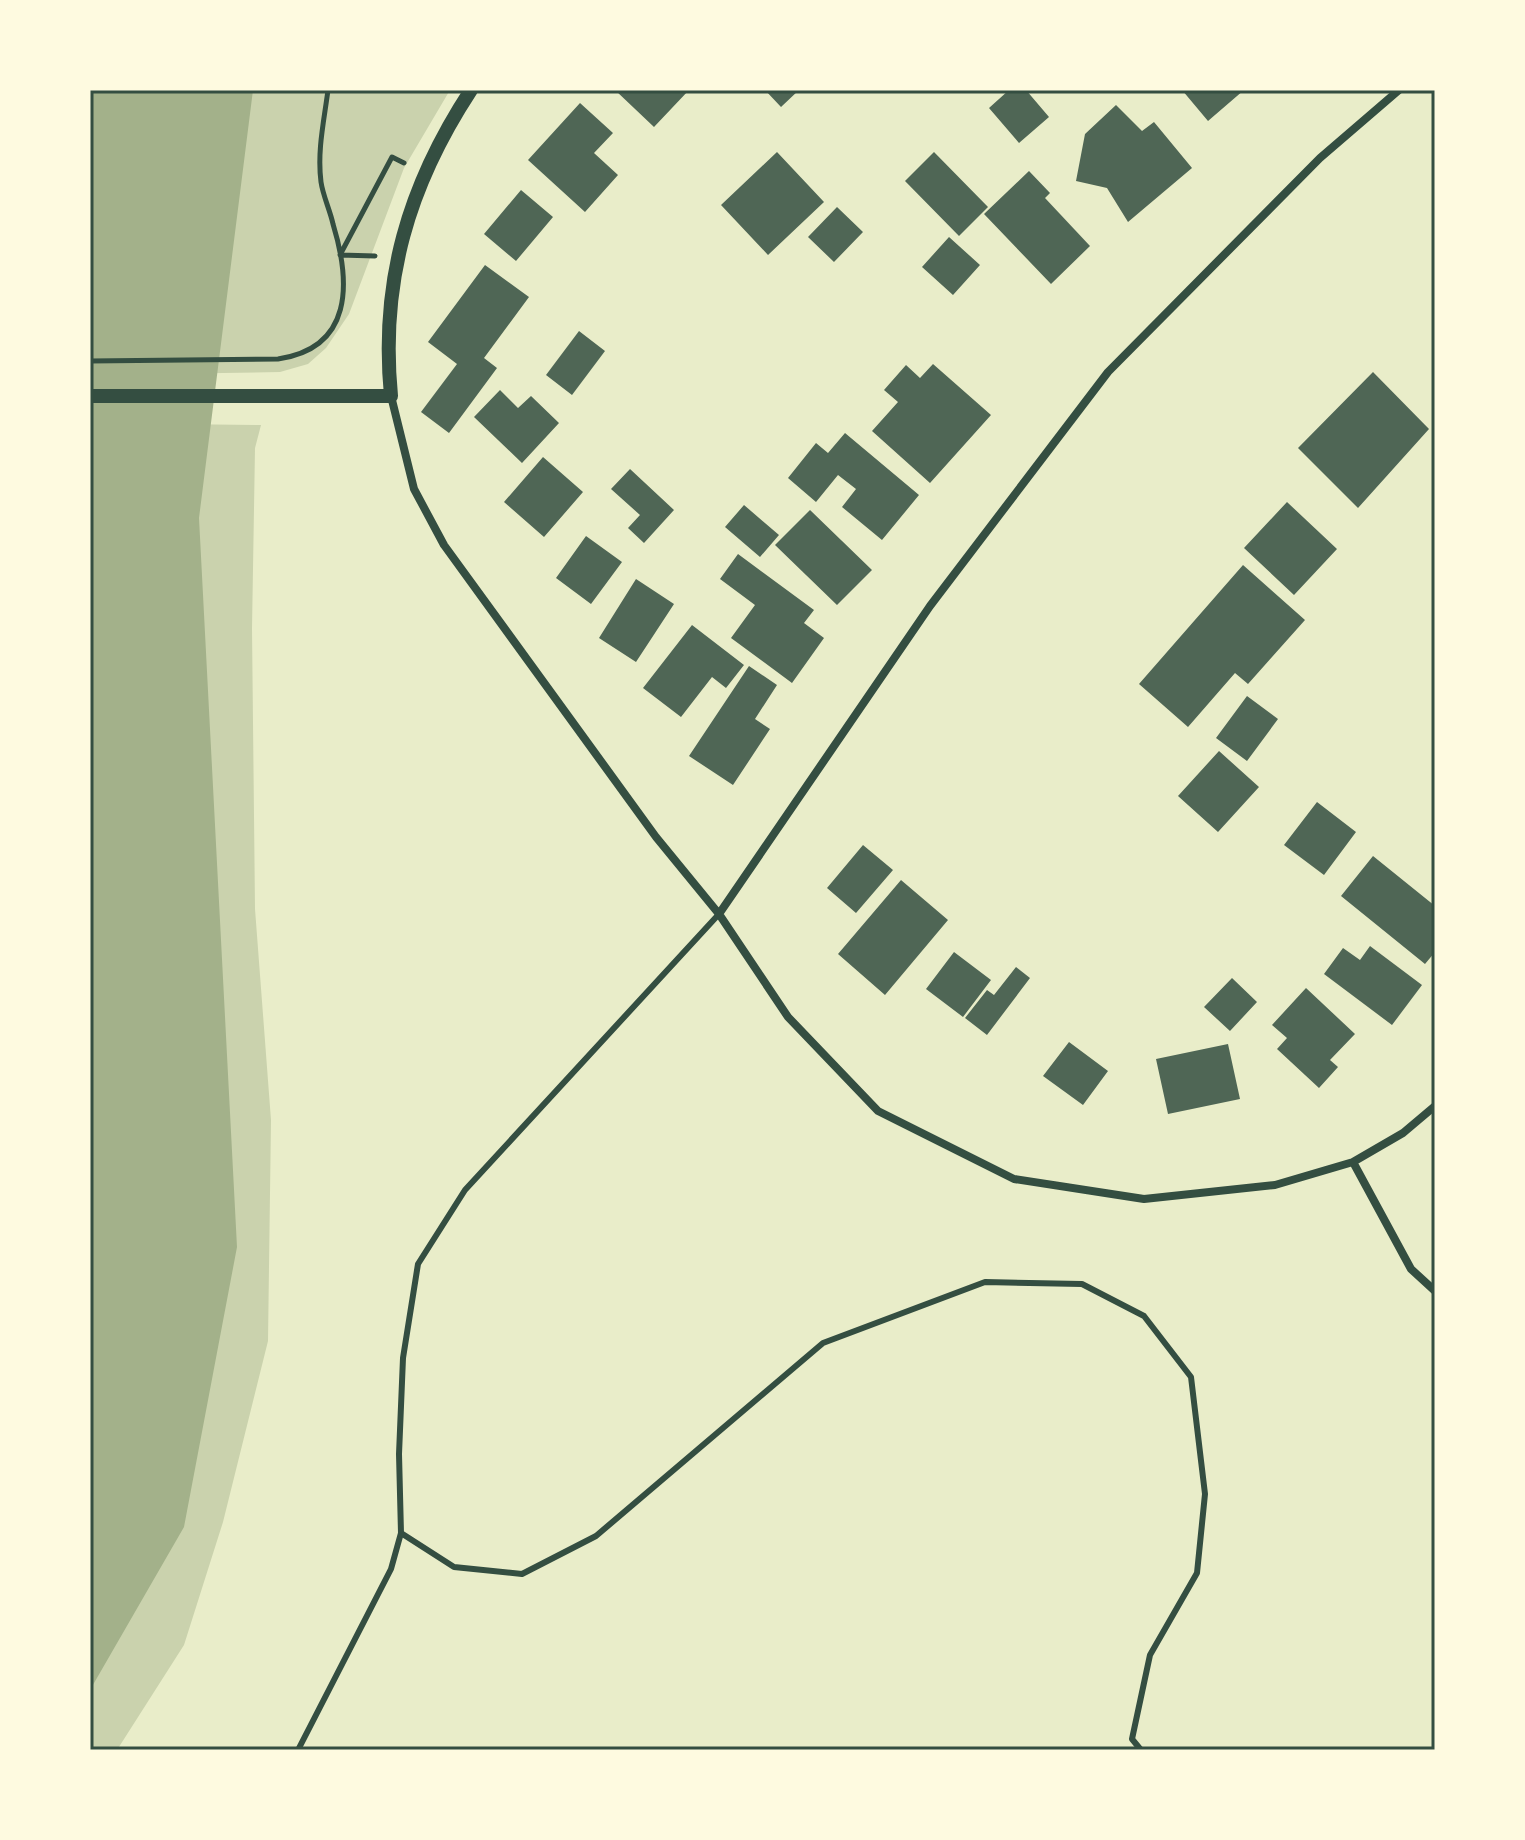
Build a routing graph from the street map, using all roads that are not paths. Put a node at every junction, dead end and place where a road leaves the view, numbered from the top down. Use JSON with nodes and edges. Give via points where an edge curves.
{"nodes":[{"id":1,"x":471,"y":90,"type":"edge"},
{"id":2,"x":1399,"y":90,"type":"edge"},
{"id":3,"x":90,"y":396,"type":"edge"},
{"id":4,"x":391,"y":396,"type":"junction"},
{"id":5,"x":719,"y":914,"type":"junction"},
{"id":6,"x":1435,"y":1106,"type":"edge"},
{"id":7,"x":1353,"y":1162,"type":"junction"},
{"id":8,"x":1435,"y":1291,"type":"edge"},
{"id":9,"x":401,"y":1533,"type":"junction"},
{"id":10,"x":1132,"y":1739,"type":"junction"},
{"id":11,"x":298,"y":1750,"type":"edge"},
{"id":12,"x":1127,"y":1750,"type":"edge"},
{"id":13,"x":1141,"y":1750,"type":"edge"}],
"edges":[{"from":1,"to":4,"type":"street","via":[[446,128],[396,256],[387,322]]},
{"from":2,"to":5,"type":"street","via":[[1320,158],[1108,372],[930,606]]},
{"from":3,"to":4,"type":"street"},
{"from":4,"to":5,"type":"street","via":[[407,469],[439,537],[656,837]]},
{"from":5,"to":7,"type":"street","via":[[788,1017],[878,1111],[1014,1179],[1144,1199],[1275,1185]]},
{"from":5,"to":9,"type":"lane","via":[[465,1190],[418,1264],[403,1358]]},
{"from":6,"to":7,"type":"street","via":[[1403,1133]]},
{"from":7,"to":8,"type":"street","via":[[1411,1269]]},
{"from":9,"to":10,"type":"lane","via":[[454,1567],[522,1574],[596,1536],[823,1343],[985,1282],[1082,1284],[1144,1316],[1191,1377],[1203,1479],[1197,1573],[1150,1655]]},
{"from":9,"to":11,"type":"lane","via":[[391,1569]]},
{"from":10,"to":12,"type":"lane"},
{"from":10,"to":13,"type":"lane"}]}
